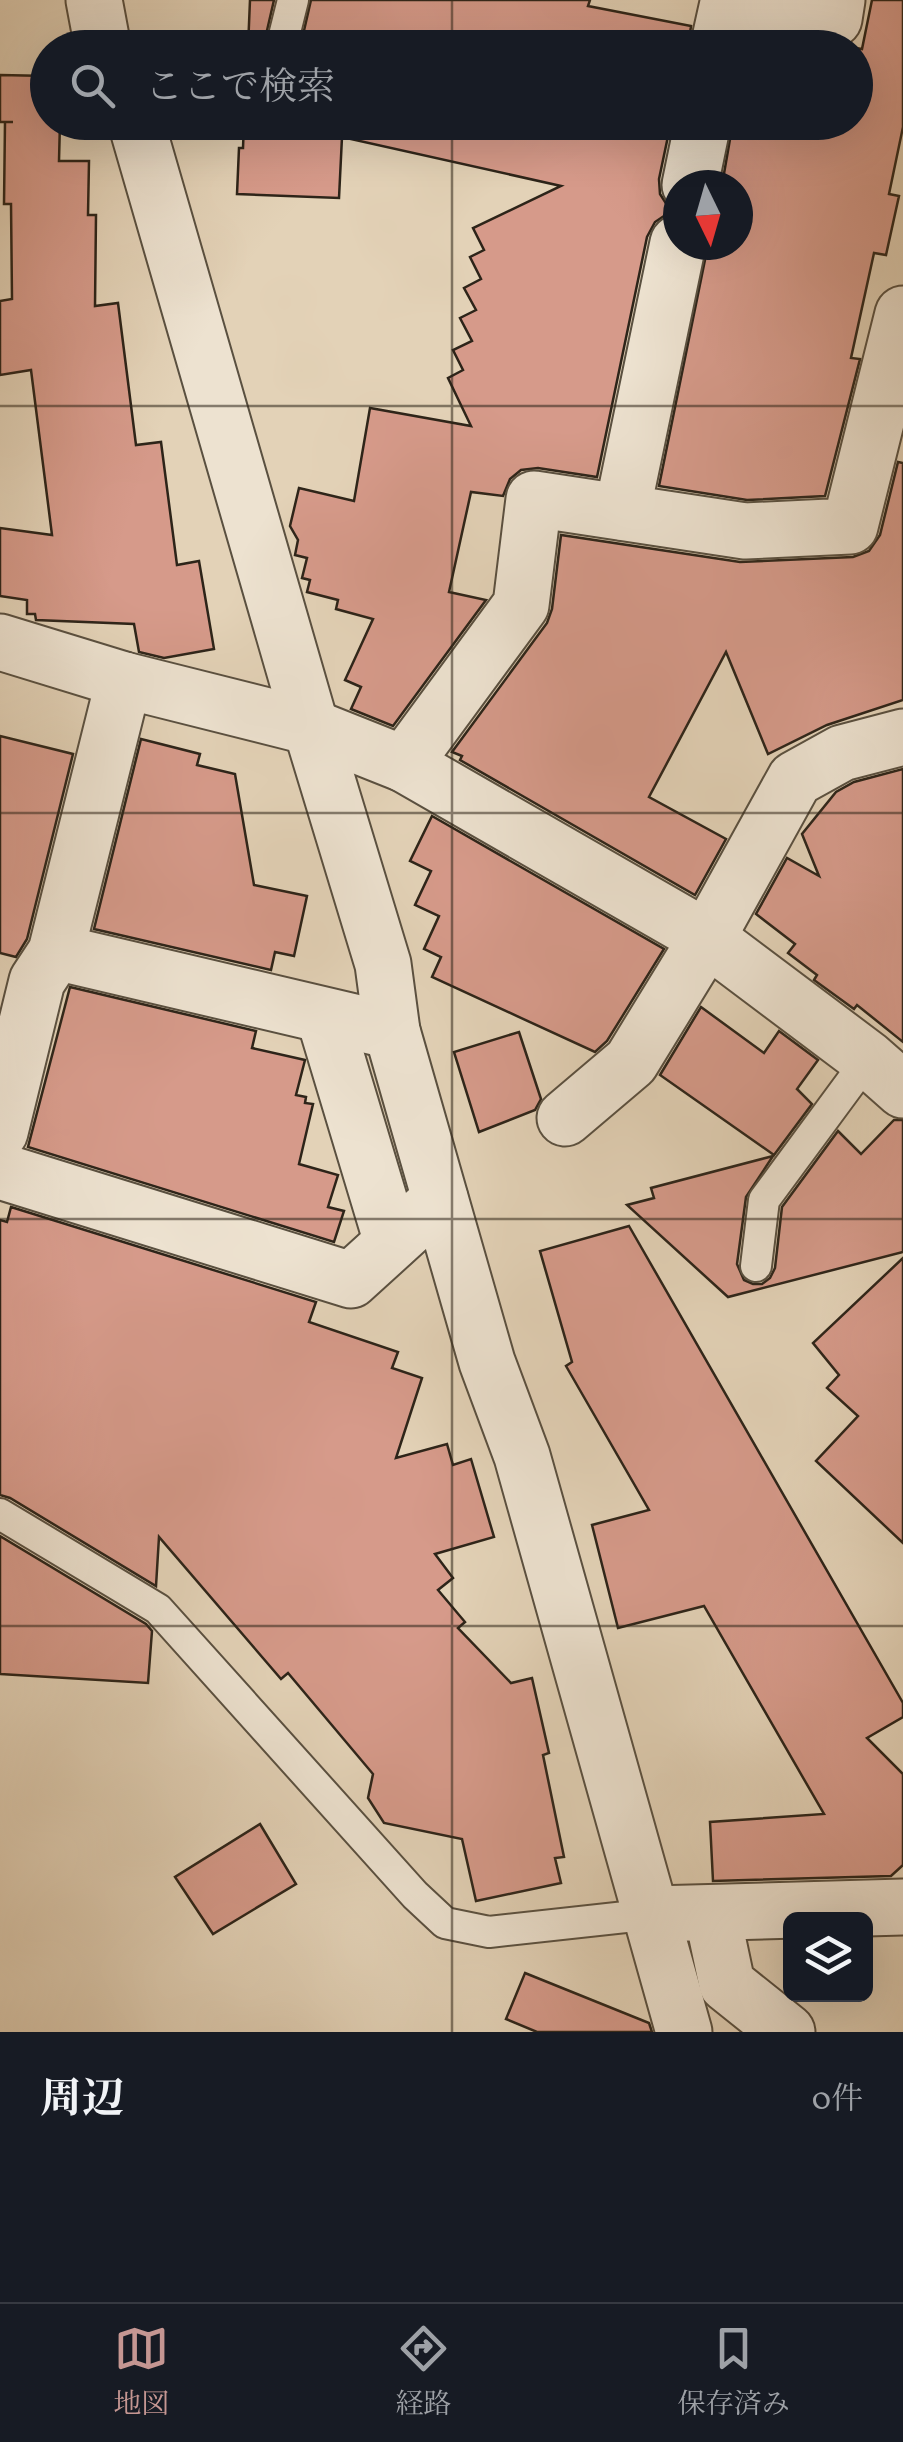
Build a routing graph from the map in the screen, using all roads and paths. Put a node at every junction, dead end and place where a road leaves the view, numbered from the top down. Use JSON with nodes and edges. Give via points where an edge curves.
{"nodes":[{"id":1,"x":94,"y":0,"type":"edge"},
{"id":2,"x":293,"y":0,"type":"edge"},
{"id":3,"x":837,"y":0,"type":"edge"},
{"id":4,"x":100,"y":30,"type":"edge"},
{"id":5,"x":286,"y":30,"type":"edge"},
{"id":6,"x":722,"y":30,"type":"edge"},
{"id":7,"x":141,"y":140,"type":"edge"},
{"id":8,"x":699,"y":140,"type":"edge"},
{"id":9,"x":693,"y":170,"type":"edge"},
{"id":10,"x":674,"y":260,"type":"edge"},
{"id":11,"x":903,"y":314,"type":"edge"},
{"id":12,"x":622,"y":512,"type":"junction"},
{"id":13,"x":0,"y":642,"type":"edge"},
{"id":14,"x":124,"y":680,"type":"junction"},
{"id":15,"x":310,"y":728,"type":"junction"},
{"id":16,"x":903,"y":738,"type":"edge"},
{"id":17,"x":404,"y":764,"type":"junction"},
{"id":18,"x":707,"y":938,"type":"junction"},
{"id":19,"x":56,"y":952,"type":"junction"},
{"id":20,"x":324,"y":1016,"type":"junction"},
{"id":21,"x":392,"y":1031,"type":"junction"},
{"id":22,"x":9,"y":1058,"type":"edge"},
{"id":23,"x":886,"y":1074,"type":"edge"},
{"id":24,"x":564,"y":1118,"type":"dead end"},
{"id":25,"x":0,"y":1132,"type":"edge"},
{"id":26,"x":0,"y":1171,"type":"edge"},
{"id":27,"x":440,"y":1199,"type":"junction"},
{"id":28,"x":392,"y":1242,"type":"junction"},
{"id":29,"x":756,"y":1266,"type":"dead end"},
{"id":30,"x":0,"y":1514,"type":"edge"},
{"id":31,"x":903,"y":1907,"type":"edge"},
{"id":32,"x":712,"y":1913,"type":"junction"},
{"id":33,"x":653,"y":1914,"type":"junction"},
{"id":34,"x":684,"y":2032,"type":"edge"},
{"id":35,"x":787,"y":2032,"type":"edge"}],
"edges":[{"from":1,"to":4,"type":"street"},
{"from":2,"to":5,"type":"lane"},
{"from":3,"to":6,"type":"street","via":[[834,19],[728,3]]},
{"from":7,"to":15,"type":"street"},
{"from":8,"to":9,"type":"street"},
{"from":10,"to":12,"type":"street"},
{"from":11,"to":12,"type":"street","via":[[850,526],[745,531]]},
{"from":12,"to":17,"type":"street","via":[[534,500],[520,605]]},
{"from":13,"to":14,"type":"street"},
{"from":14,"to":15,"type":"street"},
{"from":14,"to":19,"type":"street"},
{"from":15,"to":17,"type":"street"},
{"from":15,"to":21,"type":"street","via":[[383,964]]},
{"from":16,"to":18,"type":"street","via":[[842,753],[794,778]]},
{"from":17,"to":18,"type":"street"},
{"from":18,"to":23,"type":"street"},
{"from":18,"to":24,"type":"street","via":[[631,1062]]},
{"from":19,"to":20,"type":"street"},
{"from":19,"to":22,"type":"street","via":[[37,981]]},
{"from":20,"to":21,"type":"street"},
{"from":20,"to":28,"type":"street"},
{"from":21,"to":27,"type":"street"},
{"from":22,"to":25,"type":"street"},
{"from":23,"to":29,"type":"lane","via":[[764,1200]]},
{"from":26,"to":28,"type":"street","via":[[351,1280]]},
{"from":27,"to":28,"type":"street"},
{"from":27,"to":33,"type":"street","via":[[522,1456]]},
{"from":30,"to":33,"type":"lane","via":[[158,1609],[445,1923],[489,1932]]},
{"from":31,"to":32,"type":"street"},
{"from":32,"to":33,"type":"street"},
{"from":32,"to":35,"type":"street","via":[[727,1984]]},
{"from":33,"to":34,"type":"street"}]}
